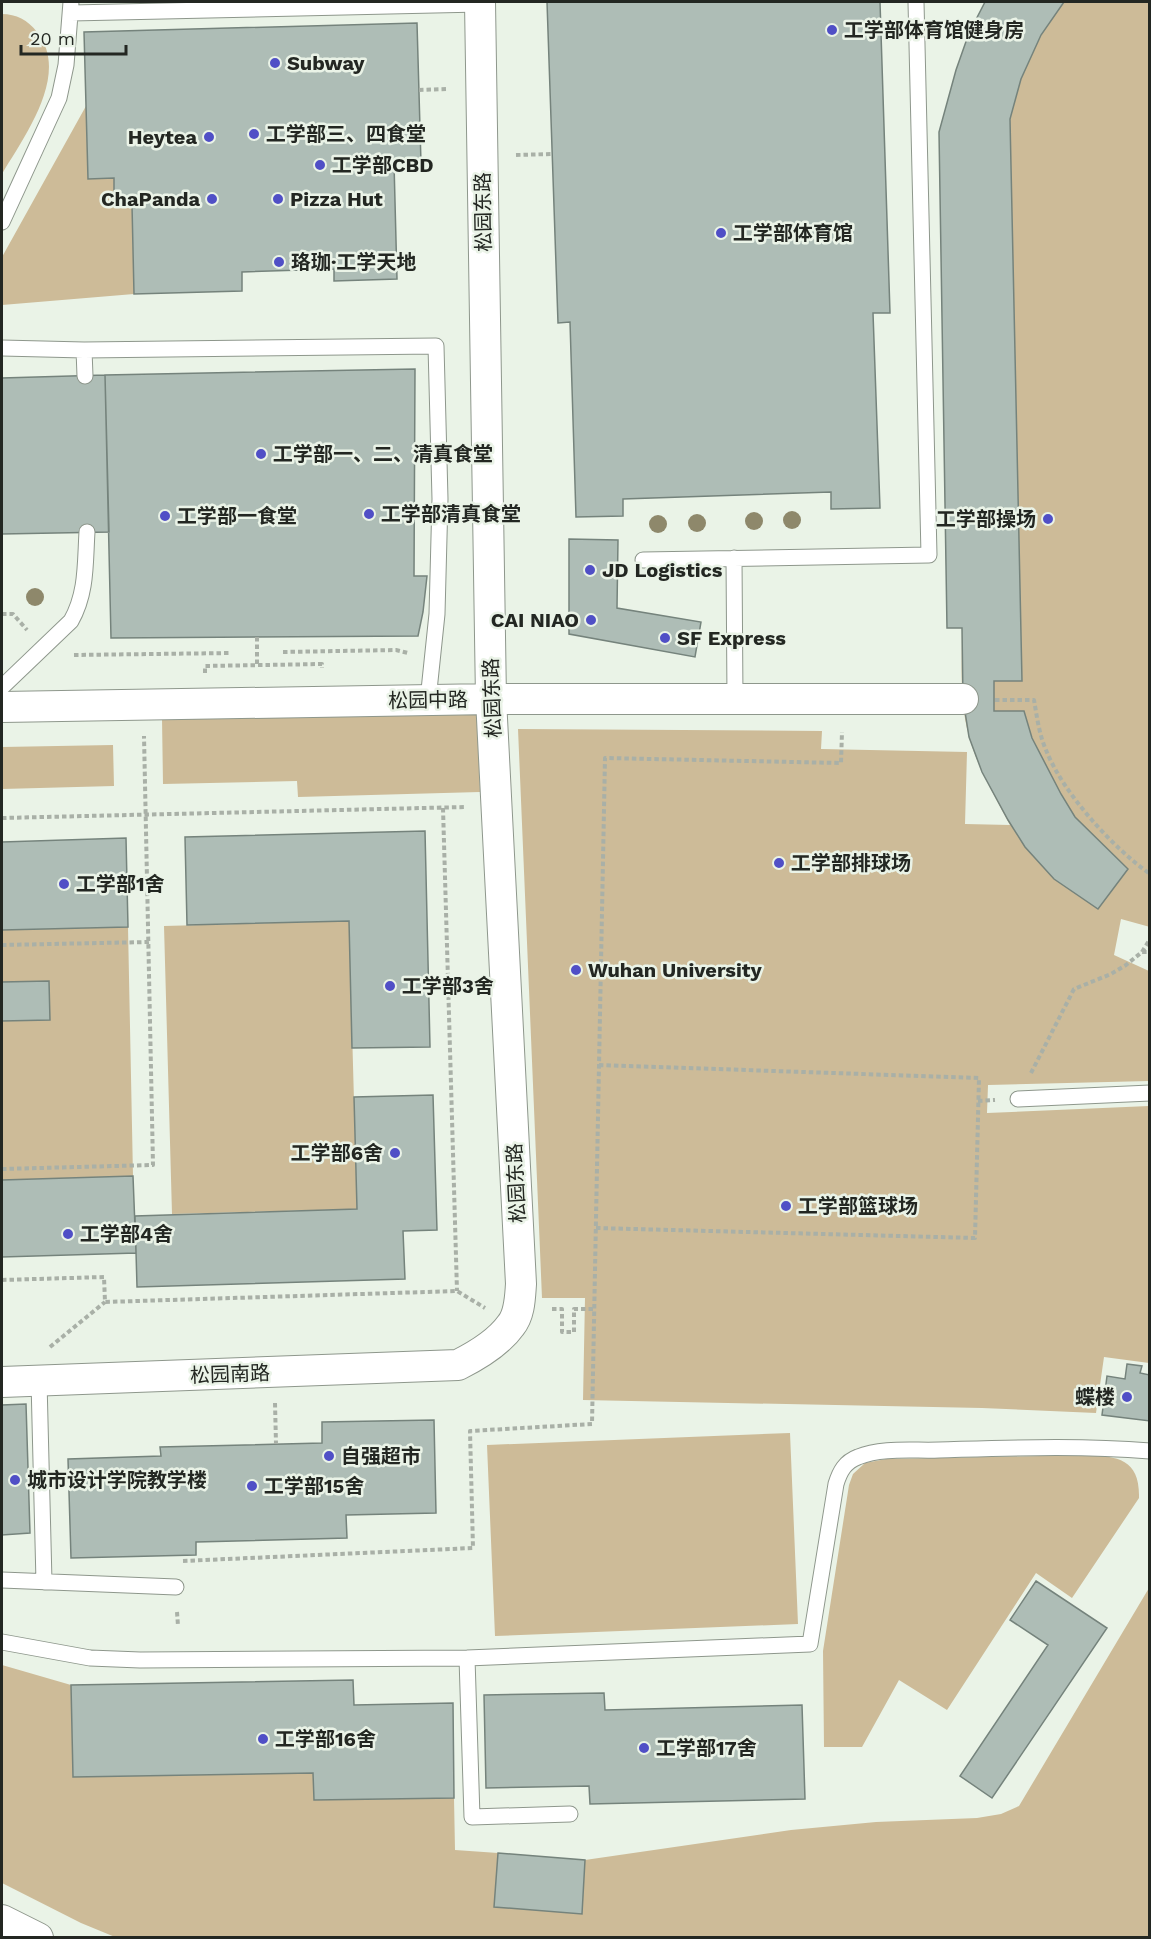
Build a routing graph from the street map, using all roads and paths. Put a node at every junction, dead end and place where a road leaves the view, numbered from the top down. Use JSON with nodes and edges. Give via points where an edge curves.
{"nodes":[{"id":1,"x":916,"y":2,"type":"edge"},
{"id":2,"x":480,"y":3,"type":"edge"},
{"id":3,"x":71,"y":7,"type":"edge"},
{"id":4,"x":2,"y":222,"type":"edge"},
{"id":5,"x":2,"y":348,"type":"edge"},
{"id":6,"x":84,"y":350,"type":"junction"},
{"id":7,"x":85,"y":376,"type":"dead end"},
{"id":8,"x":87,"y":532,"type":"dead end"},
{"id":9,"x":734,"y":558,"type":"junction"},
{"id":10,"x":643,"y":560,"type":"dead end"},
{"id":11,"x":2,"y":614,"type":"edge"},
{"id":12,"x":257,"y":637,"type":"dead end"},
{"id":13,"x":42,"y":647,"type":"junction"},
{"id":14,"x":283,"y":652,"type":"dead end"},
{"id":15,"x":231,"y":653,"type":"dead end"},
{"id":16,"x":432,"y":659,"type":"junction"},
{"id":17,"x":284,"y":664,"type":"dead end"},
{"id":18,"x":257,"y":665,"type":"junction"},
{"id":19,"x":232,"y":666,"type":"dead end"},
{"id":20,"x":2,"y":687,"type":"edge"},
{"id":21,"x":491,"y":699,"type":"junction"},
{"id":22,"x":735,"y":699,"type":"junction"},
{"id":23,"x":963,"y":699,"type":"dead end"},
{"id":24,"x":428,"y":700,"type":"junction"},
{"id":25,"x":994,"y":700,"type":"dead end"},
{"id":26,"x":143,"y":704,"type":"junction"},
{"id":27,"x":2,"y":707,"type":"edge"},
{"id":28,"x":841,"y":763,"type":"dead end"},
{"id":29,"x":146,"y":814,"type":"junction"},
{"id":30,"x":2,"y":818,"type":"edge"},
{"id":31,"x":1149,"y":874,"type":"edge"},
{"id":32,"x":1149,"y":939,"type":"edge"},
{"id":33,"x":149,"y":942,"type":"junction"},
{"id":34,"x":2,"y":945,"type":"edge"},
{"id":35,"x":1142,"y":952,"type":"junction"},
{"id":36,"x":1149,"y":952,"type":"edge"},
{"id":37,"x":599,"y":1065,"type":"junction"},
{"id":38,"x":1149,"y":1093,"type":"edge"},
{"id":39,"x":1018,"y":1099,"type":"joint"},
{"id":40,"x":2,"y":1169,"type":"edge"},
{"id":41,"x":596,"y":1228,"type":"junction"},
{"id":42,"x":2,"y":1280,"type":"edge"},
{"id":43,"x":105,"y":1302,"type":"junction"},
{"id":44,"x":549,"y":1309,"type":"dead end"},
{"id":45,"x":595,"y":1309,"type":"junction"},
{"id":46,"x":458,"y":1365,"type":"joint"},
{"id":47,"x":273,"y":1372,"type":"junction"},
{"id":48,"x":39,"y":1381,"type":"junction"},
{"id":49,"x":4,"y":1382,"type":"edge"},
{"id":50,"x":276,"y":1444,"type":"dead end"},
{"id":51,"x":1149,"y":1451,"type":"edge"},
{"id":52,"x":212,"y":1560,"type":"dead end"},
{"id":53,"x":2,"y":1580,"type":"edge"},
{"id":54,"x":44,"y":1582,"type":"junction"},
{"id":55,"x":176,"y":1587,"type":"dead end"},
{"id":56,"x":2,"y":1642,"type":"edge"},
{"id":57,"x":467,"y":1658,"type":"junction"},
{"id":58,"x":570,"y":1814,"type":"dead end"},
{"id":59,"x":2,"y":1920,"type":"edge"},
{"id":60,"x":38,"y":1938,"type":"edge"}],
"edges":[{"from":1,"to":9,"type":"lane","via":[[929,555]]},
{"from":2,"to":3,"type":"lane"},
{"from":2,"to":21,"type":"street","name":"松园东路"},
{"from":3,"to":4,"type":"lane","via":[[59,98]]},
{"from":5,"to":6,"type":"lane"},
{"from":6,"to":7,"type":"lane"},
{"from":6,"to":16,"type":"lane","via":[[436,346],[440,499]]},
{"from":8,"to":13,"type":"lane","via":[[84,586],[78,609],[71,621]]},
{"from":9,"to":10,"type":"lane"},
{"from":9,"to":22,"type":"lane"},
{"from":11,"to":13,"type":"path","via":[[13,614]]},
{"from":12,"to":18,"type":"path"},
{"from":13,"to":15,"type":"path","via":[[50,655]]},
{"from":13,"to":20,"type":"lane"},
{"from":14,"to":16,"type":"path","via":[[396,650]]},
{"from":16,"to":24,"type":"lane"},
{"from":17,"to":18,"type":"path"},
{"from":18,"to":19,"type":"path"},
{"from":21,"to":22,"type":"street","name":"松园中路"},
{"from":21,"to":24,"type":"street","name":"松园中路"},
{"from":21,"to":46,"type":"street","name":"松园东路","via":[[521,1284],[512,1325],[481,1352]]},
{"from":22,"to":23,"type":"street","name":"松园中路"},
{"from":24,"to":26,"type":"street","name":"松园中路"},
{"from":25,"to":31,"type":"path","via":[[1034,700],[1046,751],[1067,788],[1086,814]]},
{"from":26,"to":27,"type":"street","name":"松园中路"},
{"from":26,"to":29,"type":"path"},
{"from":28,"to":37,"type":"path","via":[[605,758]]},
{"from":29,"to":30,"type":"path"},
{"from":29,"to":33,"type":"path"},
{"from":29,"to":43,"type":"path","via":[[443,808],[457,1292]]},
{"from":32,"to":35,"type":"path"},
{"from":33,"to":34,"type":"path"},
{"from":33,"to":40,"type":"path","via":[[153,1165]]},
{"from":35,"to":36,"type":"path"},
{"from":35,"to":39,"type":"path","via":[[1111,974],[1074,990]]},
{"from":37,"to":41,"type":"path"},
{"from":37,"to":41,"type":"path","via":[[979,1078],[979,1089],[975,1238]]},
{"from":38,"to":39,"type":"lane"},
{"from":41,"to":45,"type":"path"},
{"from":42,"to":43,"type":"path","via":[[104,1277]]},
{"from":43,"to":49,"type":"path"},
{"from":44,"to":45,"type":"path","via":[[562,1309],[562,1332],[574,1332],[574,1309]]},
{"from":45,"to":52,"type":"path","via":[[592,1424],[470,1431],[473,1548]]},
{"from":46,"to":47,"type":"street","name":"松园南路"},
{"from":47,"to":48,"type":"street","name":"松园南路"},
{"from":47,"to":50,"type":"path"},
{"from":48,"to":49,"type":"street","name":"松园南路"},
{"from":48,"to":54,"type":"lane"},
{"from":51,"to":57,"type":"lane","via":[[1105,1447],[952,1450],[876,1453],[850,1460],[836,1484],[810,1644]]},
{"from":53,"to":54,"type":"lane"},
{"from":54,"to":55,"type":"lane"},
{"from":56,"to":57,"type":"lane","via":[[90,1658],[140,1660]]},
{"from":57,"to":58,"type":"lane","via":[[472,1817]]},
{"from":59,"to":60,"type":"street"}]}
